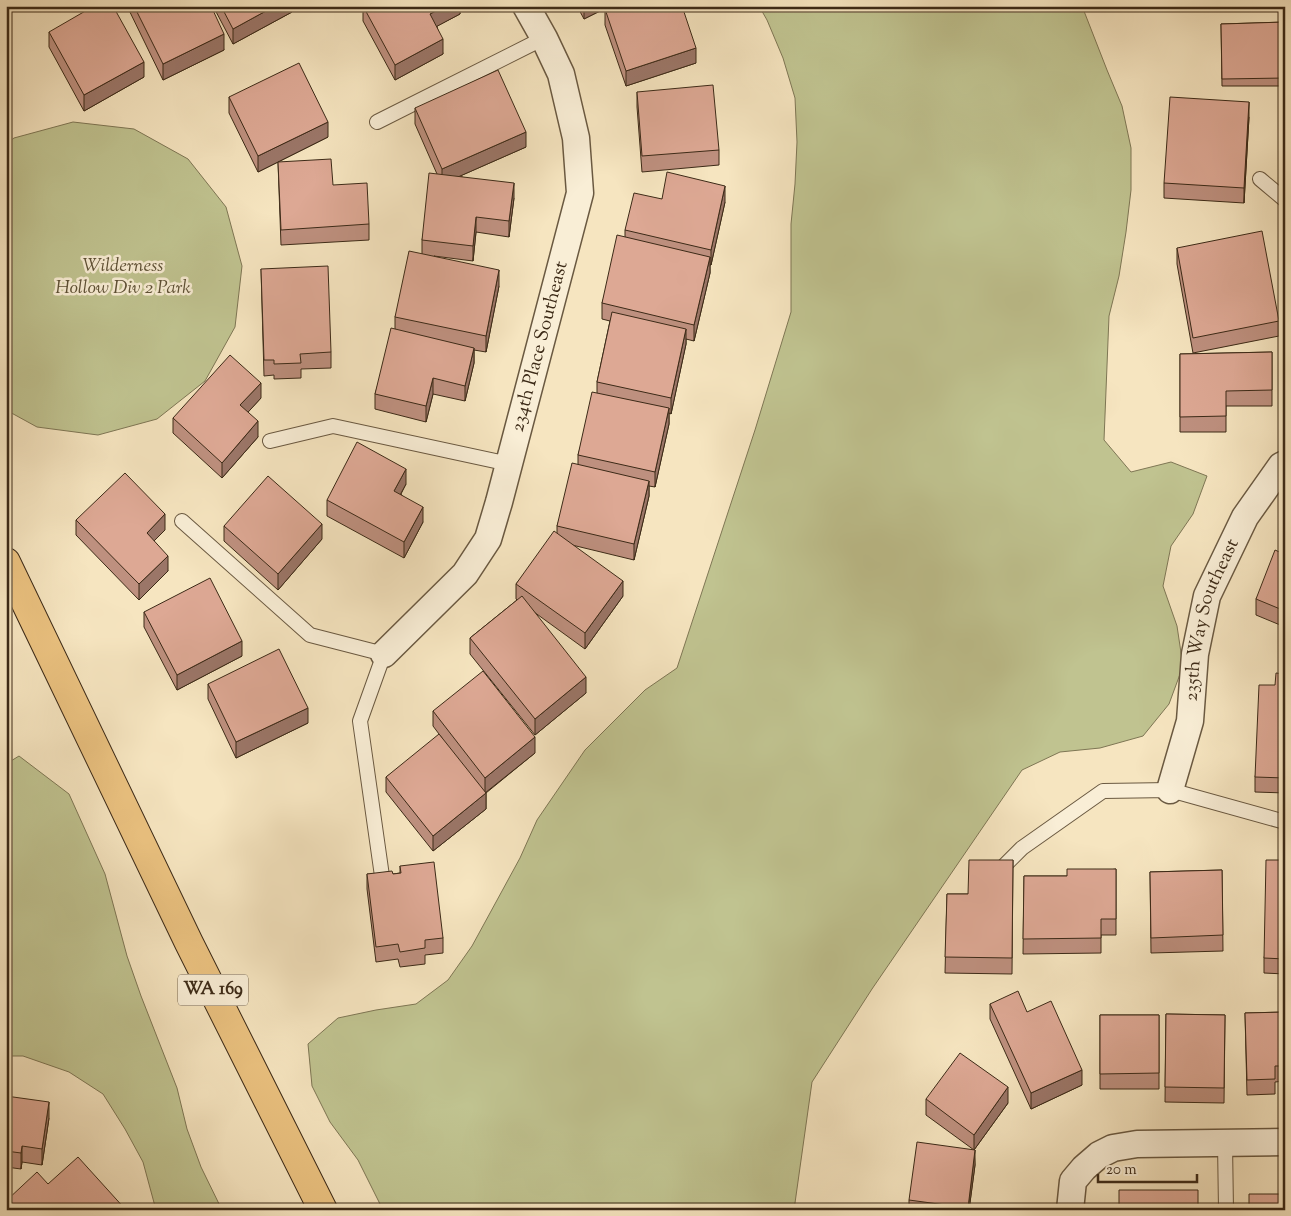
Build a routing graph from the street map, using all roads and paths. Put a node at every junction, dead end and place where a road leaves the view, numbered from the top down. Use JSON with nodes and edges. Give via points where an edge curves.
{"nodes":[{"id":1,"x":526,"y":6,"type":"edge"},
{"id":2,"x":544,"y":38,"type":"junction"},
{"id":3,"x":377,"y":122,"type":"dead end"},
{"id":4,"x":1260,"y":179,"type":"dead end"},
{"id":5,"x":1285,"y":200,"type":"edge"},
{"id":6,"x":270,"y":441,"type":"dead end"},
{"id":7,"x":509,"y":464,"type":"junction"},
{"id":8,"x":1285,"y":464,"type":"edge"},
{"id":9,"x":182,"y":521,"type":"dead end"},
{"id":10,"x":6,"y":562,"type":"edge"},
{"id":11,"x":384,"y":654,"type":"junction"},
{"id":12,"x":1170,"y":790,"type":"junction"},
{"id":13,"x":1285,"y":822,"type":"edge"},
{"id":14,"x":998,"y":871,"type":"edge"},
{"id":15,"x":382,"y":876,"type":"edge"},
{"id":16,"x":1285,"y":1142,"type":"edge"},
{"id":17,"x":1225,"y":1143,"type":"junction"},
{"id":18,"x":323,"y":1210,"type":"edge"},
{"id":19,"x":1070,"y":1210,"type":"edge"},
{"id":20,"x":1226,"y":1210,"type":"edge"}],
"edges":[{"from":1,"to":2,"type":"street","name":"234th Place Southeast"},
{"from":2,"to":3,"type":"lane"},
{"from":2,"to":7,"type":"street","name":"234th Place Southeast","via":[[561,74],[576,138],[580,193]]},
{"from":4,"to":5,"type":"lane"},
{"from":6,"to":7,"type":"lane","via":[[333,426]]},
{"from":7,"to":11,"type":"street","name":"234th Place Southeast","via":[[488,539],[479,553],[465,574]]},
{"from":8,"to":12,"type":"street","name":"235th Way Southeast","via":[[1245,517],[1207,596],[1195,654],[1190,722]]},
{"from":9,"to":11,"type":"lane","via":[[310,635]]},
{"from":10,"to":18,"type":"main road","number":"WA 169","via":[[189,943]]},
{"from":11,"to":15,"type":"lane","via":[[360,722]]},
{"from":12,"to":13,"type":"lane"},
{"from":12,"to":14,"type":"lane","via":[[1103,792],[1022,848]]},
{"from":16,"to":17,"type":"street"},
{"from":17,"to":19,"type":"street","via":[[1137,1144],[1113,1148],[1099,1155],[1073,1181]]},
{"from":17,"to":20,"type":"lane"}]}
